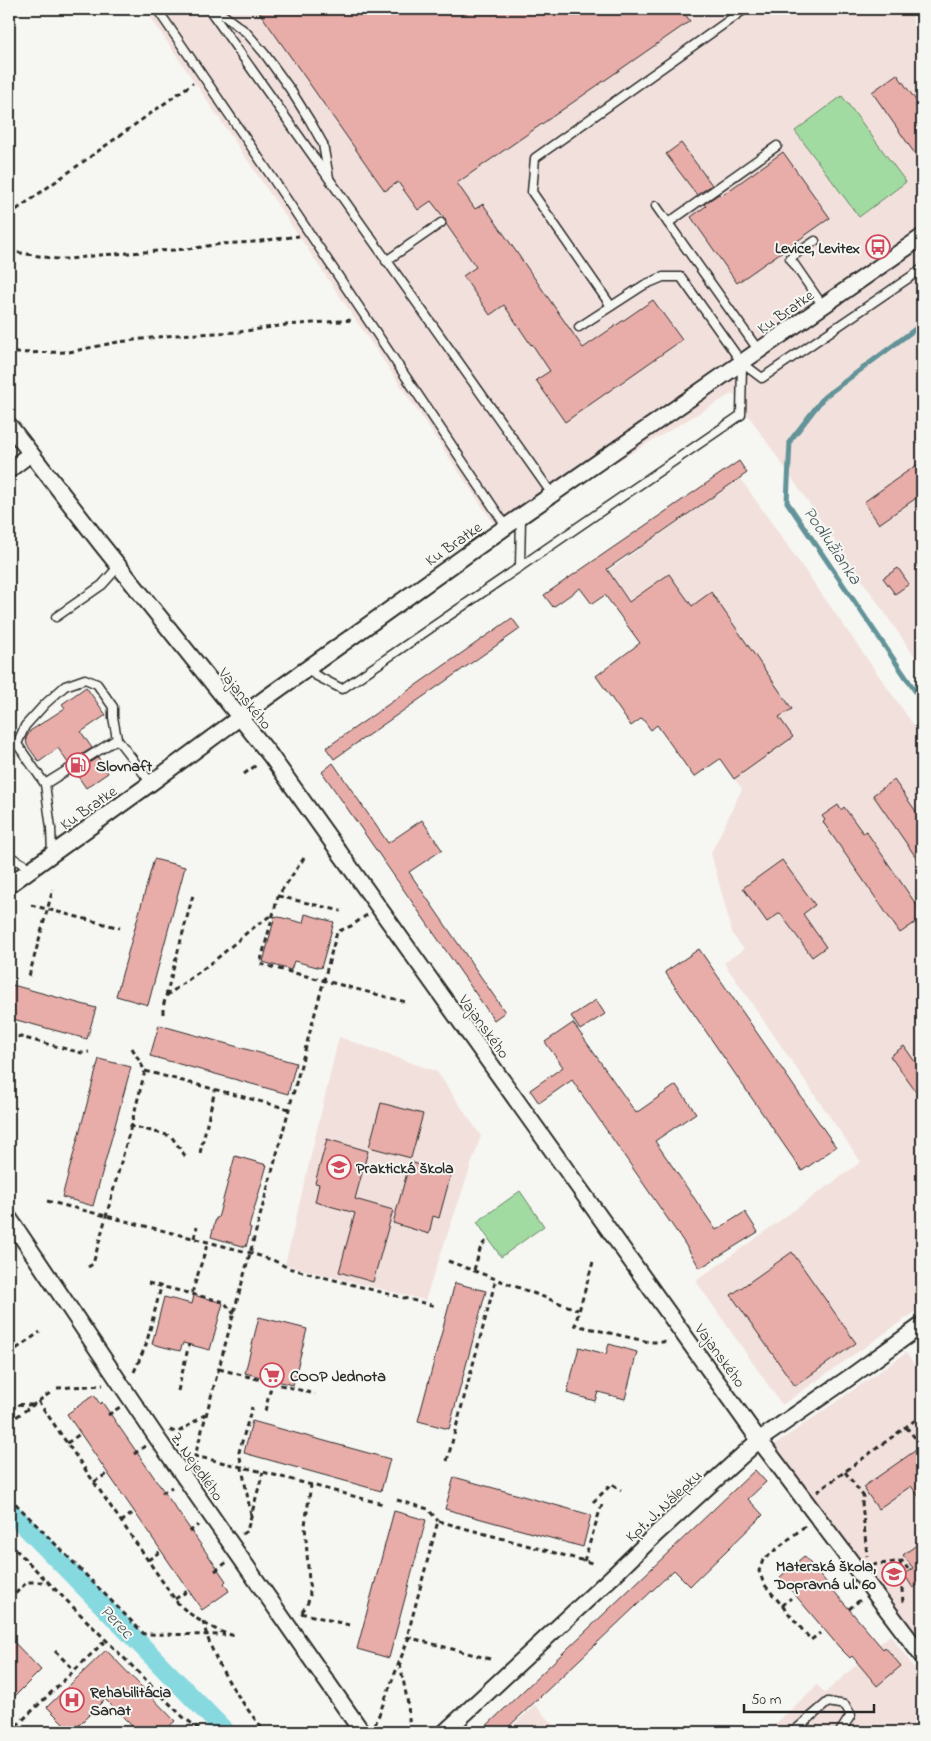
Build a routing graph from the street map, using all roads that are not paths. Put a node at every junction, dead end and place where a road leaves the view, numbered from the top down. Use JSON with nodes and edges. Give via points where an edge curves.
{"nodes":[{"id":1,"x":157,"y":9,"type":"edge"},
{"id":2,"x":209,"y":9,"type":"edge"},
{"id":3,"x":745,"y":9,"type":"edge"},
{"id":4,"x":777,"y":146,"type":"dead end"},
{"id":5,"x":329,"y":180,"type":"junction"},
{"id":6,"x":656,"y":206,"type":"dead end"},
{"id":7,"x":441,"y":223,"type":"dead end"},
{"id":8,"x":668,"y":223,"type":"junction"},
{"id":9,"x":922,"y":237,"type":"edge"},
{"id":10,"x":815,"y":241,"type":"dead end"},
{"id":11,"x":386,"y":261,"type":"junction"},
{"id":12,"x":922,"y":269,"type":"edge"},
{"id":13,"x":611,"y":306,"type":"junction"},
{"id":14,"x":823,"y":306,"type":"junction"},
{"id":15,"x":578,"y":327,"type":"dead end"},
{"id":16,"x":759,"y":351,"type":"junction"},
{"id":17,"x":742,"y":362,"type":"junction"},
{"id":18,"x":9,"y":424,"type":"edge"},
{"id":19,"x":30,"y":454,"type":"junction"},
{"id":20,"x":9,"y":470,"type":"edge"},
{"id":21,"x":552,"y":494,"type":"junction"},
{"id":22,"x":521,"y":516,"type":"junction"},
{"id":23,"x":506,"y":526,"type":"junction"},
{"id":24,"x":119,"y":566,"type":"junction"},
{"id":25,"x":520,"y":567,"type":"junction"},
{"id":26,"x":56,"y":617,"type":"dead end"},
{"id":27,"x":309,"y":667,"type":"junction"},
{"id":28,"x":240,"y":717,"type":"junction"},
{"id":29,"x":116,"y":738,"type":"junction"},
{"id":30,"x":151,"y":783,"type":"junction"},
{"id":31,"x":45,"y":784,"type":"junction"},
{"id":32,"x":52,"y":854,"type":"junction"},
{"id":33,"x":9,"y":856,"type":"edge"},
{"id":34,"x":32,"y":869,"type":"junction"},
{"id":35,"x":9,"y":885,"type":"edge"},
{"id":36,"x":9,"y":1218,"type":"edge"},
{"id":37,"x":922,"y":1325,"type":"edge"},
{"id":38,"x":759,"y":1440,"type":"junction"},
{"id":39,"x":922,"y":1656,"type":"edge"},
{"id":40,"x":368,"y":1729,"type":"edge"},
{"id":41,"x":445,"y":1732,"type":"edge"},
{"id":42,"x":793,"y":1732,"type":"edge"},
{"id":43,"x":840,"y":1732,"type":"edge"}],
"edges":[{"from":1,"to":23,"type":"lane"},
{"from":2,"to":5,"type":"lane"},
{"from":2,"to":5,"type":"lane","via":[[246,32],[290,89],[323,144]]},
{"from":3,"to":13,"type":"lane","via":[[536,158],[532,192]]},
{"from":4,"to":8,"type":"lane"},
{"from":5,"to":11,"type":"lane"},
{"from":6,"to":8,"type":"lane"},
{"from":7,"to":11,"type":"lane"},
{"from":8,"to":16,"type":"lane"},
{"from":9,"to":14,"type":"street","name":"Ku Bratke"},
{"from":10,"to":14,"type":"lane","via":[[790,258]]},
{"from":11,"to":21,"type":"lane"},
{"from":12,"to":17,"type":"lane","via":[[762,378]]},
{"from":13,"to":15,"type":"lane"},
{"from":13,"to":17,"type":"lane","via":[[663,276],[681,277]]},
{"from":14,"to":16,"type":"street","name":"Ku Bratke"},
{"from":16,"to":17,"type":"street","name":"Ku Bratke"},
{"from":17,"to":21,"type":"street","name":"Ku Bratke"},
{"from":17,"to":25,"type":"lane","via":[[741,415]]},
{"from":18,"to":19,"type":"street","name":"Vajanského"},
{"from":19,"to":20,"type":"street"},
{"from":19,"to":24,"type":"street","name":"Vajanského"},
{"from":21,"to":22,"type":"street","name":"Ku Bratke"},
{"from":22,"to":23,"type":"street","name":"Ku Bratke"},
{"from":22,"to":25,"type":"lane"},
{"from":23,"to":27,"type":"street","name":"Ku Bratke"},
{"from":24,"to":26,"type":"lane","via":[[102,585]]},
{"from":24,"to":28,"type":"street","name":"Vajanského"},
{"from":25,"to":27,"type":"lane","via":[[342,689],[315,675]]},
{"from":27,"to":28,"type":"street","name":"Ku Bratke"},
{"from":28,"to":30,"type":"street","name":"Ku Bratke"},
{"from":28,"to":38,"type":"street","name":"Vajanského"},
{"from":29,"to":30,"type":"lane"},
{"from":29,"to":31,"type":"lane"},
{"from":29,"to":31,"type":"lane","via":[[113,707],[97,684],[85,679],[65,686],[25,726],[17,744]]},
{"from":30,"to":32,"type":"street","name":"Ku Bratke"},
{"from":31,"to":32,"type":"lane"},
{"from":32,"to":34,"type":"street","name":"Ku Bratke"},
{"from":33,"to":34,"type":"lane"},
{"from":34,"to":35,"type":"street","name":"Ku Bratke"},
{"from":36,"to":40,"type":"street","name":"Z. Nejedlého","via":[[157,1438]]},
{"from":37,"to":38,"type":"street","name":"Kpt. J. Nálepku"},
{"from":38,"to":39,"type":"street","name":"Vajanského"},
{"from":38,"to":41,"type":"street","name":"Kpt. J. Nálepku"},
{"from":42,"to":43,"type":"lane","via":[[828,1702],[846,1704],[851,1715]]}]}
